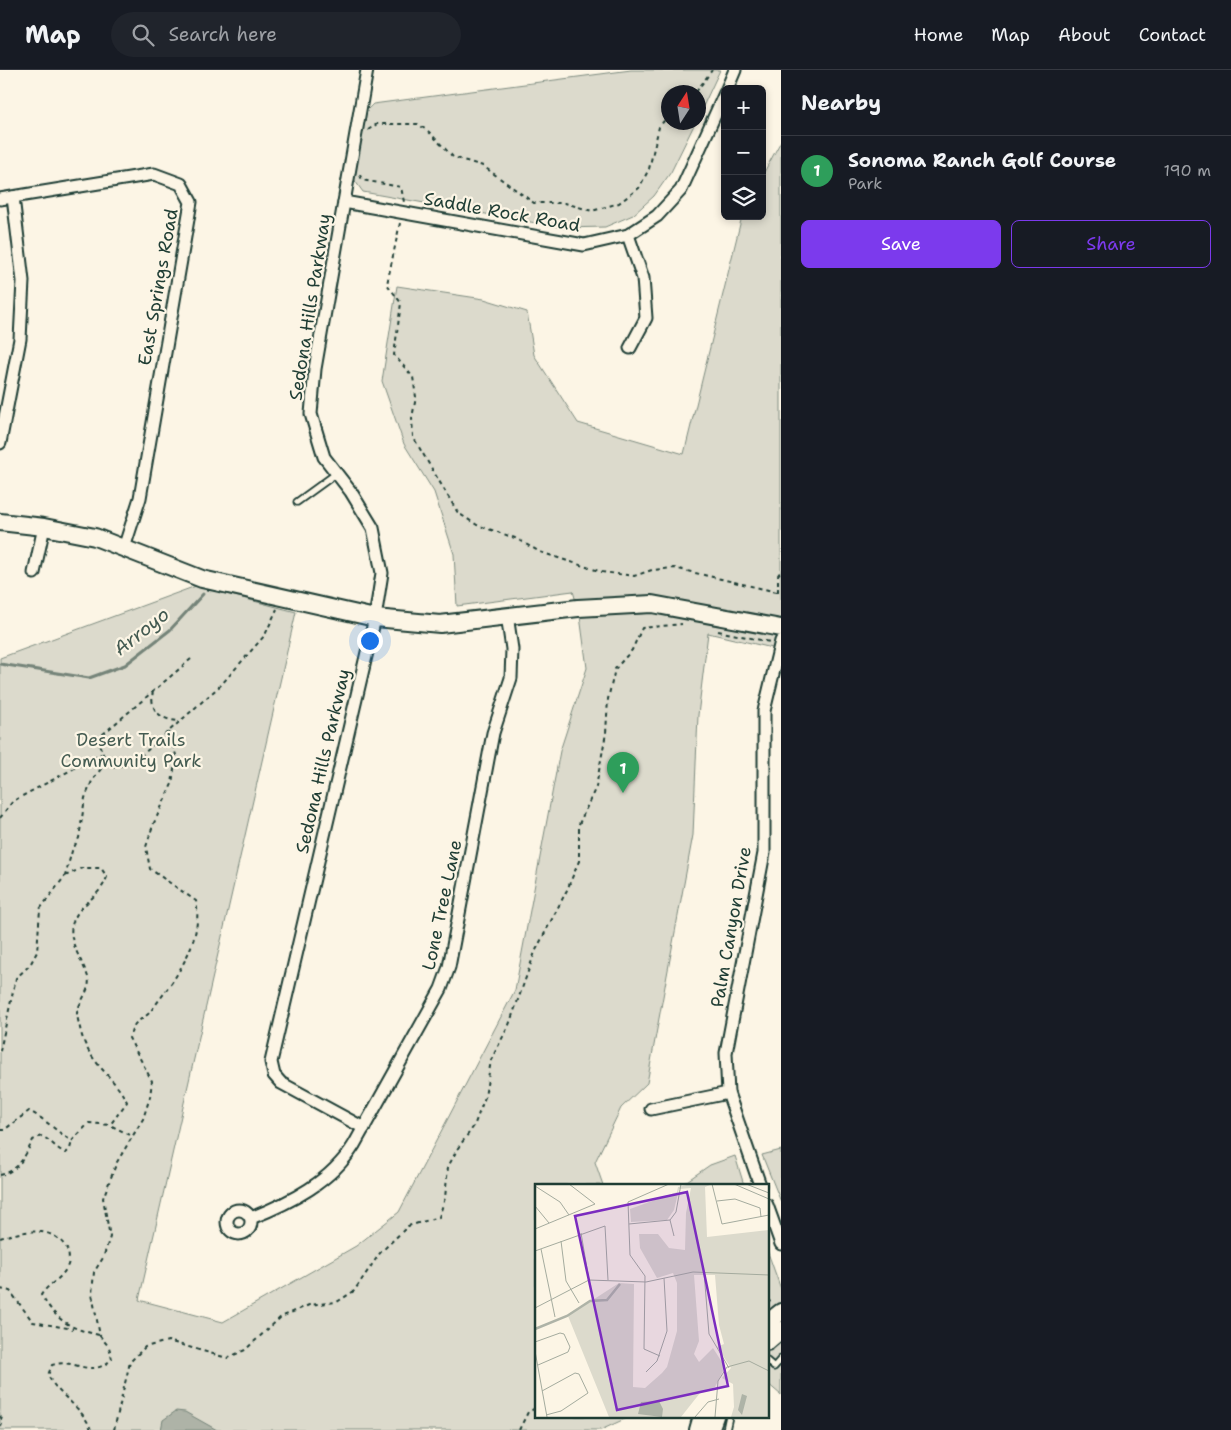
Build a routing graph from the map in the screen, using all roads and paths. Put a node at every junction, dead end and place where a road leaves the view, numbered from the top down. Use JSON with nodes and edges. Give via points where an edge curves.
{"nodes":[{"id":1,"x":367,"y":70,"type":"edge"},
{"id":2,"x":712,"y":70,"type":"edge"},
{"id":3,"x":735,"y":70,"type":"edge"},
{"id":4,"x":701,"y":85,"type":"edge"},
{"id":5,"x":729,"y":85,"type":"edge"},
{"id":6,"x":721,"y":102,"type":"edge"},
{"id":7,"x":661,"y":125,"type":"edge"},
{"id":8,"x":366,"y":132,"type":"dead end"},
{"id":9,"x":358,"y":171,"type":"dead end"},
{"id":10,"x":13,"y":197,"type":"junction"},
{"id":11,"x":0,"y":199,"type":"edge"},
{"id":12,"x":344,"y":202,"type":"junction"},
{"id":13,"x":402,"y":212,"type":"junction"},
{"id":14,"x":628,"y":235,"type":"junction"},
{"id":15,"x":630,"y":348,"type":"dead end"},
{"id":16,"x":0,"y":443,"type":"edge"},
{"id":17,"x":337,"y":473,"type":"junction"},
{"id":18,"x":297,"y":502,"type":"dead end"},
{"id":19,"x":0,"y":522,"type":"edge"},
{"id":20,"x":44,"y":527,"type":"junction"},
{"id":21,"x":124,"y":548,"type":"junction"},
{"id":22,"x":781,"y":571,"type":"edge"},
{"id":23,"x":34,"y":573,"type":"dead end"},
{"id":24,"x":778,"y":592,"type":"junction"},
{"id":25,"x":781,"y":593,"type":"edge"},
{"id":26,"x":280,"y":596,"type":"junction"},
{"id":27,"x":507,"y":615,"type":"junction"},
{"id":28,"x":375,"y":618,"type":"junction"},
{"id":29,"x":684,"y":624,"type":"dead end"},
{"id":30,"x":781,"y":628,"type":"edge"},
{"id":31,"x":712,"y":630,"type":"dead end"},
{"id":32,"x":781,"y":643,"type":"edge"},
{"id":33,"x":191,"y":659,"type":"dead end"},
{"id":34,"x":153,"y":692,"type":"junction"},
{"id":35,"x":180,"y":721,"type":"junction"},
{"id":36,"x":168,"y":732,"type":"junction"},
{"id":37,"x":101,"y":754,"type":"junction"},
{"id":38,"x":106,"y":762,"type":"junction"},
{"id":39,"x":0,"y":818,"type":"edge"},
{"id":40,"x":64,"y":876,"type":"junction"},
{"id":41,"x":0,"y":1050,"type":"edge"},
{"id":42,"x":728,"y":1093,"type":"junction"},
{"id":43,"x":651,"y":1109,"type":"dead end"},
{"id":44,"x":110,"y":1124,"type":"junction"},
{"id":45,"x":364,"y":1128,"type":"junction"},
{"id":46,"x":0,"y":1130,"type":"edge"},
{"id":47,"x":131,"y":1136,"type":"junction"},
{"id":48,"x":72,"y":1141,"type":"junction"},
{"id":49,"x":0,"y":1174,"type":"edge"},
{"id":50,"x":760,"y":1184,"type":"edge"},
{"id":51,"x":768,"y":1208,"type":"edge"},
{"id":52,"x":251,"y":1218,"type":"dead end"},
{"id":53,"x":0,"y":1238,"type":"edge"},
{"id":54,"x":781,"y":1244,"type":"edge"},
{"id":55,"x":0,"y":1289,"type":"edge"},
{"id":56,"x":781,"y":1312,"type":"edge"},
{"id":57,"x":768,"y":1322,"type":"edge"},
{"id":58,"x":72,"y":1329,"type":"junction"},
{"id":59,"x":781,"y":1330,"type":"edge"},
{"id":60,"x":100,"y":1336,"type":"junction"},
{"id":61,"x":768,"y":1341,"type":"edge"},
{"id":62,"x":781,"y":1359,"type":"edge"},
{"id":63,"x":768,"y":1362,"type":"edge"},
{"id":64,"x":535,"y":1408,"type":"edge"},
{"id":65,"x":0,"y":1416,"type":"edge"},
{"id":66,"x":714,"y":1418,"type":"edge"},
{"id":67,"x":0,"y":1429,"type":"edge"},
{"id":68,"x":92,"y":1430,"type":"edge"},
{"id":69,"x":114,"y":1430,"type":"edge"},
{"id":70,"x":518,"y":1430,"type":"edge"},
{"id":71,"x":710,"y":1430,"type":"edge"}],
"edges":[{"from":1,"to":12,"type":"street","name":"Sedona Hills Parkway"},
{"from":2,"to":4,"type":"path"},
{"from":3,"to":5,"type":"street"},
{"from":6,"to":14,"type":"street","name":"Saddle Rock Road","via":[[681,190],[657,216]]},
{"from":7,"to":8,"type":"path","via":[[649,169],[639,188],[619,203],[592,211],[565,203],[534,203],[483,166],[453,157],[418,124],[377,124]]},
{"from":9,"to":13,"type":"path","via":[[362,180],[401,187],[405,199]]},
{"from":10,"to":11,"type":"street","name":"East Springs Road"},
{"from":10,"to":16,"type":"street","via":[[23,281],[20,339]]},
{"from":10,"to":21,"type":"street","name":"East Springs Road","via":[[154,174],[181,184],[190,202],[140,498]]},
{"from":12,"to":13,"type":"street","name":"Saddle Rock Road"},
{"from":12,"to":17,"type":"street","name":"Sedona Hills Parkway","via":[[315,369],[311,414],[324,457]]},
{"from":13,"to":14,"type":"street","name":"Saddle Rock Road","via":[[584,245]]},
{"from":13,"to":24,"type":"path","via":[[387,284],[401,303],[394,355],[413,377],[416,397],[413,437],[458,513],[477,525],[515,538],[540,552],[602,572],[634,576],[674,568]]},
{"from":14,"to":15,"type":"street","via":[[644,278],[646,318]]},
{"from":17,"to":18,"type":"lane"},
{"from":17,"to":28,"type":"street","name":"Sedona Hills Parkway","via":[[372,528],[382,573]]},
{"from":19,"to":20,"type":"street"},
{"from":20,"to":21,"type":"street","via":[[95,537]]},
{"from":20,"to":23,"type":"street"},
{"from":21,"to":26,"type":"street","via":[[202,579]]},
{"from":22,"to":24,"type":"path","via":[[778,574]]},
{"from":24,"to":25,"type":"path"},
{"from":26,"to":28,"type":"street"},
{"from":26,"to":35,"type":"path","via":[[274,619],[265,635],[221,685]]},
{"from":27,"to":28,"type":"street","via":[[440,624]]},
{"from":27,"to":30,"type":"street","via":[[652,604]]},
{"from":27,"to":45,"type":"street","name":"Lone Tree Lane","via":[[512,649],[511,678],[491,741],[450,967]]},
{"from":28,"to":45,"type":"street","name":"Sedona Hills Parkway","via":[[271,1062],[274,1075],[281,1083]]},
{"from":29,"to":69,"type":"path","via":[[642,628],[632,650],[615,669],[596,788],[579,824],[579,861],[535,952],[509,1025],[491,1060],[485,1097],[474,1126],[448,1167],[446,1198],[439,1217],[408,1226],[380,1253],[354,1291],[337,1302],[309,1305],[281,1317],[244,1350],[227,1358],[168,1341],[145,1346],[130,1362]]},
{"from":31,"to":32,"type":"path"},
{"from":32,"to":42,"type":"street","name":"Palm Canyon Drive","via":[[764,712],[764,853],[726,1053]]},
{"from":33,"to":34,"type":"path"},
{"from":34,"to":35,"type":"path","via":[[151,700],[159,716]]},
{"from":34,"to":37,"type":"path","via":[[103,734],[99,744]]},
{"from":35,"to":36,"type":"path"},
{"from":36,"to":38,"type":"path","via":[[134,762],[115,767]]},
{"from":36,"to":47,"type":"path","via":[[176,755],[174,774],[146,847],[150,869],[196,901],[199,917],[194,943],[166,990],[135,1025],[129,1038],[152,1082],[143,1119]]},
{"from":37,"to":38,"type":"path"},
{"from":37,"to":39,"type":"path","via":[[13,801]]},
{"from":38,"to":40,"type":"path","via":[[84,798],[79,838]]},
{"from":40,"to":41,"type":"path","via":[[40,909],[37,952],[30,965],[16,978]]},
{"from":40,"to":44,"type":"path","via":[[82,868],[101,868],[107,877],[102,890],[84,904],[72,923],[75,950],[89,978],[77,1013],[81,1035],[89,1054],[127,1102]]},
{"from":42,"to":43,"type":"street"},
{"from":42,"to":50,"type":"street","name":"Palm Canyon Drive"},
{"from":44,"to":47,"type":"path"},
{"from":44,"to":48,"type":"path","via":[[89,1123]]},
{"from":45,"to":52,"type":"street","name":"Lone Tree Lane","via":[[342,1163],[325,1179]]},
{"from":46,"to":48,"type":"path","via":[[29,1111]]},
{"from":47,"to":60,"type":"path","via":[[107,1182],[103,1198],[110,1237],[94,1272],[92,1294]]},
{"from":48,"to":49,"type":"path","via":[[66,1153],[41,1136],[33,1140],[21,1163],[10,1173]]},
{"from":51,"to":54,"type":"street"},
{"from":53,"to":58,"type":"path","via":[[26,1231],[44,1232],[61,1239],[69,1253],[69,1266],[41,1295],[50,1309]]},
{"from":55,"to":58,"type":"path","via":[[10,1291],[33,1322]]},
{"from":56,"to":57,"type":"street"},
{"from":58,"to":60,"type":"path"},
{"from":59,"to":61,"type":"street"},
{"from":60,"to":68,"type":"path","via":[[109,1346],[112,1359],[104,1367],[90,1369],[62,1362],[52,1365],[48,1375],[79,1409]]},
{"from":62,"to":63,"type":"lane","via":[[774,1367]]},
{"from":64,"to":70,"type":"path","via":[[528,1412]]},
{"from":65,"to":67,"type":"path","via":[[3,1421]]},
{"from":66,"to":71,"type":"street"}]}
